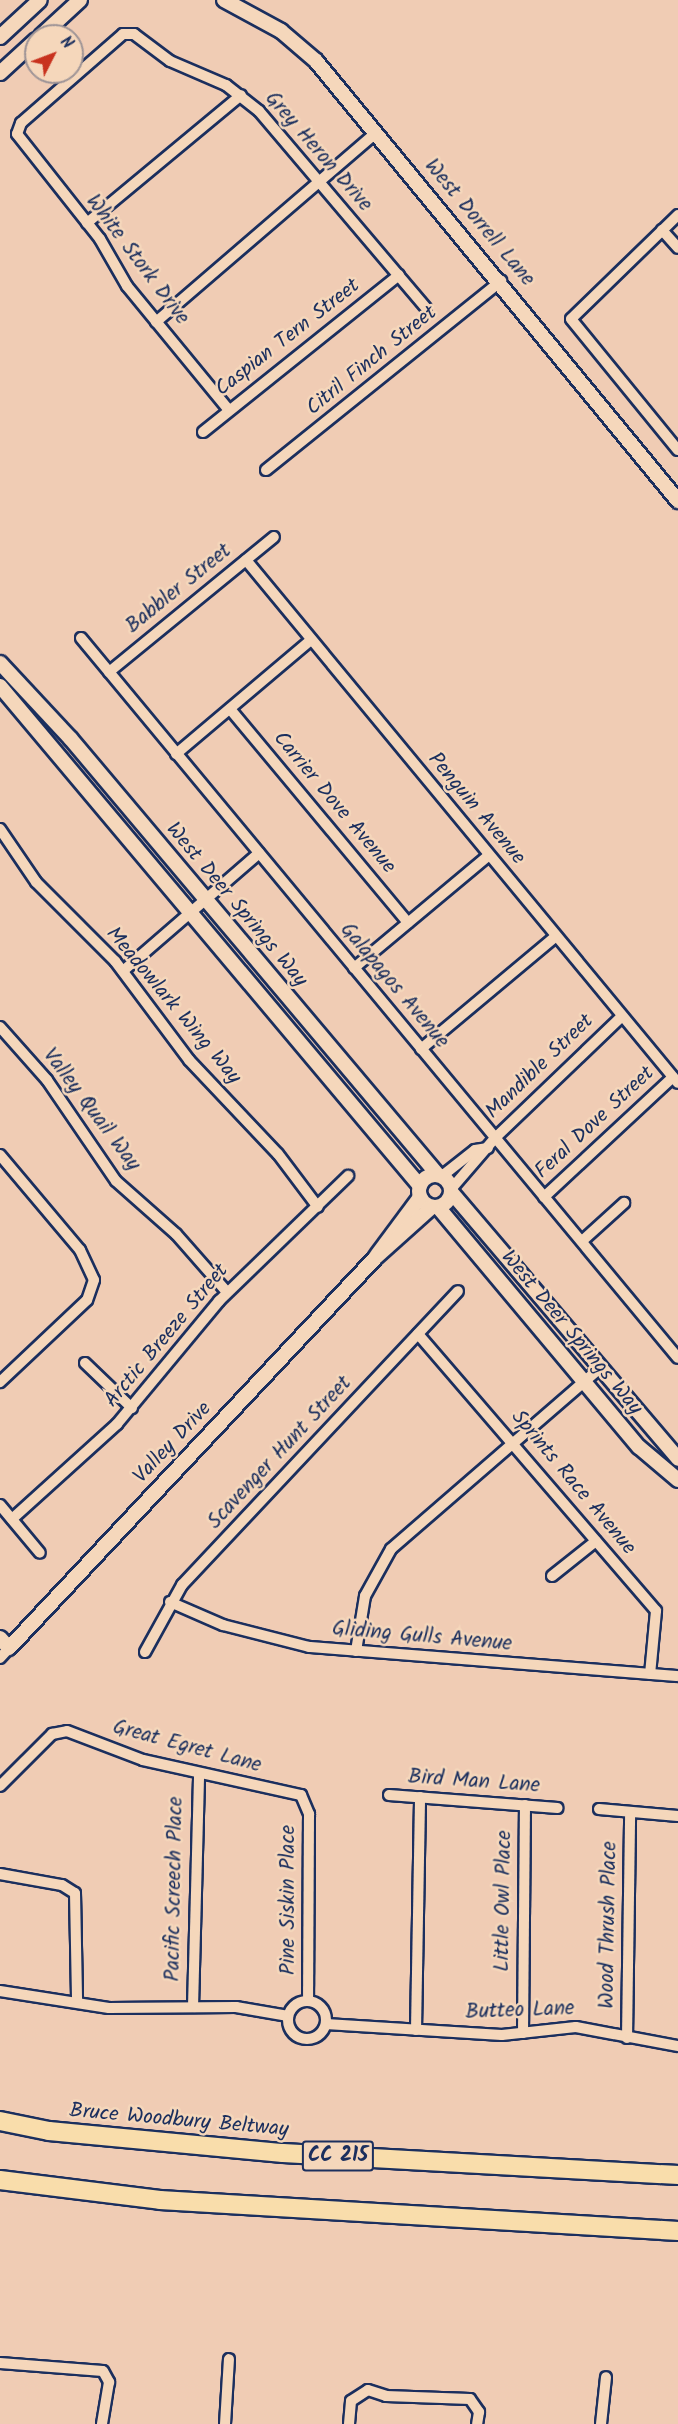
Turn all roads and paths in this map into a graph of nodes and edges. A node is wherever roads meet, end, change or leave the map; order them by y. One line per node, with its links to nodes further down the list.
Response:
1 (40, 0): 5 (main road)
2 (80, 0): 4 (main road)
3 (224, 0): 9 (main road, West Dorrell Lane)
4 (54, 24)
5 (0, 37)
6 (24, 51): 7 (main road)
7 (0, 74)
8 (240, 95): 10 (street, Grey Heron Drive); 11 (street, Grey Heron Drive); 13 (street)
9 (376, 133): 11 (street); 17 (main road, West Dorrell Lane)
10 (17, 134): 13 (street, White Stork Drive)
11 (319, 181): 16 (street, Grey Heron Drive); 19 (street)
12 (678, 215): 14 (street)
13 (87, 223): 19 (street, White Stork Drive)
14 (662, 230): 15 (street); 22 (street)
15 (678, 248)
16 (399, 275): 18 (street, Grey Heron Drive); 20 (street, Caspian Tern Street)
17 (501, 281): 23 (street, Citril Finch Street); 24 (main road, West Dorrell Lane)
18 (426, 308)
19 (156, 322): 20 (street, White Stork Drive)
20 (228, 409): 21 (street, Caspian Tern Street)
21 (203, 432)
22 (678, 450)
23 (267, 470)
24 (678, 501)
25 (274, 537): 26 (street, Babbler Street)
26 (246, 560): 28 (street, Penguin Avenue); 30 (street, Babbler Street)
27 (81, 638): 30 (street, Galapagos Avenue)
28 (311, 640): 32 (street); 36 (street, Penguin Avenue)
29 (0, 663): 37 (main road, West Deer Springs Way)
30 (109, 672): 33 (street, Galapagos Avenue)
31 (0, 686): 37 (main road, West Deer Springs Way)
32 (230, 709): 33 (street); 38 (street, Carrier Dove Avenue)
33 (176, 754): 35 (street, Galapagos Avenue)
34 (0, 829): 41 (street, Meadowlark Wing Way)
35 (259, 853): 37 (street); 40 (street, Galapagos Avenue)
36 (489, 855): 38 (street); 39 (street, Penguin Avenue)
37 (198, 905): 41 (street); 49 (main road, West Deer Springs Way); 51 (main road, West Deer Springs Way)
38 (408, 923): 40 (street)
39 (556, 936): 42 (street, Penguin Avenue); 44 (street)
40 (354, 968): 44 (street, Galapagos Avenue)
41 (123, 971): 55 (street, Meadowlark Wing Way)
42 (622, 1016): 45 (street, Penguin Avenue); 46 (street, Mandible Street)
43 (0, 1028): 60 (street, Valley Quail Way)
44 (421, 1049): 46 (street, Galapagos Avenue)
45 (675, 1080): 53 (street, Feral Dove Street)
46 (495, 1138): 47 (street, Mandible Street); 53 (street, Galapagos Avenue)
47 (488, 1148): 49 (street, Mandible Street); 52 (street, Mandible Street)
48 (0, 1155): 66 (street)
49 (440, 1175): 51 (main road); 52 (main road, West Deer Springs Way)
50 (348, 1176): 55 (street, Arctic Breeze Street)
51 (420, 1191): 56 (main road, West Deer Springs Way); 58 (main road, Valley Drive)
52 (452, 1191): 56 (main road, Valley Drive); 64 (main road, West Deer Springs Way)
53 (544, 1197): 57 (street, Galapagos Avenue)
54 (624, 1203): 57 (street)
55 (318, 1207): 60 (street, Arctic Breeze Street)
56 (435, 1207): 58 (main road, Valley Drive); 65 (main road, West Deer Springs Way)
57 (582, 1241): 62 (street, Galapagos Avenue)
58 (376, 1257): 77 (main road, Valley Drive)
59 (458, 1291): 61 (street, Scavenger Hunt Street)
60 (227, 1292): 67 (street, Arctic Breeze Street)
61 (418, 1334): 68 (street, Sprints Race Avenue); 76 (street, Scavenger Hunt Street)
62 (678, 1358)
63 (86, 1363): 67 (street)
64 (598, 1370): 65 (street); 69 (main road, West Deer Springs Way)
65 (584, 1381): 68 (street); 70 (main road, West Deer Springs Way)
66 (0, 1382)
67 (132, 1408): 72 (street, Arctic Breeze Street)
68 (513, 1443): 73 (street, Sprints Race Avenue); 78 (street)
69 (678, 1459)
70 (678, 1480)
71 (0, 1505): 72 (street)
72 (12, 1519): 74 (street)
73 (596, 1541): 75 (street); 80 (street, Sprints Race Avenue)
74 (40, 1552)
75 (552, 1576)
76 (170, 1602): 78 (street, Gliding Gulls Avenue); 79 (street, Scavenger Hunt Street)
77 (3, 1648)
78 (356, 1651): 80 (street, Gliding Gulls Avenue)
79 (144, 1652)
80 (650, 1674): 81 (street, Gliding Gulls Avenue)
81 (678, 1676)
82 (199, 1773): 83 (street, Great Egret Lane); 86 (street, Great Egret Lane); 96 (street, Pacific Screech Place)
83 (0, 1786)
84 (389, 1795): 85 (street, Bird Man Lane)
85 (420, 1797): 87 (street, Bird Man Lane); 99 (street)
86 (305, 1799): 94 (street, Pine Siskin Place)
87 (525, 1805): 88 (street, Bird Man Lane); 100 (street, Little Owl Place)
88 (557, 1808)
89 (600, 1809): 90 (street)
90 (630, 1812): 91 (street); 101 (street, Wood Thrush Place)
91 (678, 1816)
92 (0, 1874): 95 (street)
93 (0, 1991): 95 (street)
94 (308, 2001): 97 (street); 98 (street)
95 (77, 2002): 96 (street)
96 (193, 2007): 97 (street)
97 (288, 2016): 98 (street)
98 (326, 2024): 99 (street, Butteo Lane)
99 (416, 2030): 100 (street, Butteo Lane)
100 (523, 2033): 101 (street, Butteo Lane)
101 (627, 2038): 102 (street, Butteo Lane)
102 (678, 2046)
103 (0, 2121): 104 (highway, Bruce Woodbury Beltway / CC 215)
104 (678, 2175)
105 (0, 2180): 106 (highway)
106 (678, 2231)
107 (229, 2359): 111 (street)
108 (0, 2363): 110 (street)
109 (606, 2378): 114 (street)
110 (102, 2424)
111 (225, 2424)
112 (349, 2424): 113 (street)
113 (477, 2424)
114 (601, 2424)

